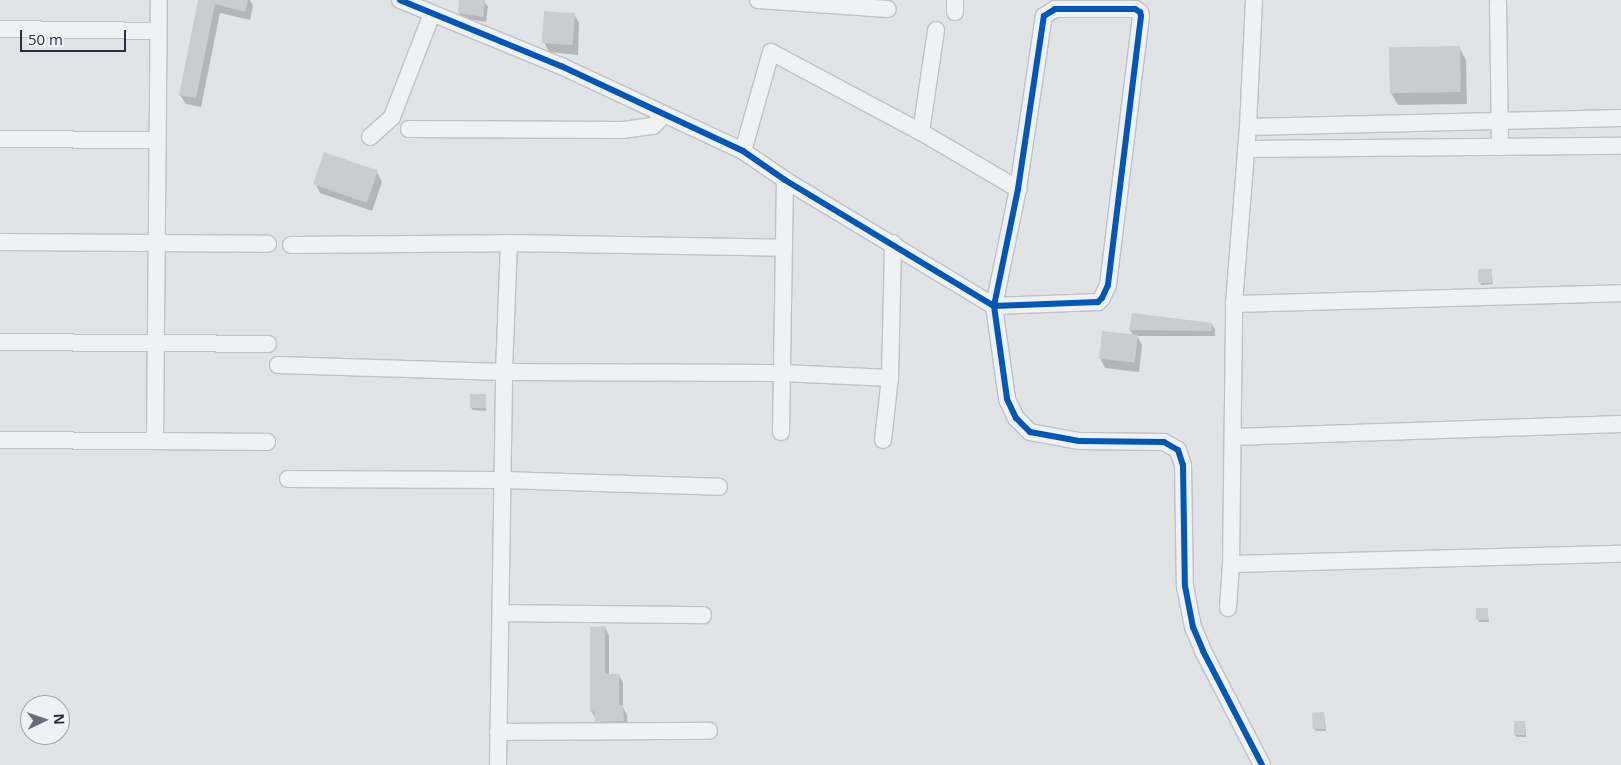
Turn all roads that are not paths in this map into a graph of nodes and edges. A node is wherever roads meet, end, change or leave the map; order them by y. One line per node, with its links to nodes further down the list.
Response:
1 (159, 0): 10 (street)
2 (400, 0): 7 (street)
3 (758, 0): 6 (street)
4 (1254, 0): 14 (street)
5 (1498, 3): 13 (street)
6 (888, 9)
7 (432, 14): 11 (street); 17 (street)
8 (0, 29): 10 (street)
9 (936, 30): 16 (street)
10 (158, 31): 19 (street)
11 (664, 115): 15 (street); 23 (street)
12 (1621, 118): 13 (street)
13 (1500, 121): 14 (street); 21 (street)
14 (1248, 127): 22 (street)
15 (409, 129)
16 (921, 132): 23 (street); 25 (street)
17 (370, 137)
18 (0, 139): 19 (street)
19 (156, 140): 27 (street)
20 (1621, 146): 21 (street)
21 (1500, 147): 22 (street)
22 (1246, 149): 34 (street)
23 (743, 151): 24 (street)
24 (785, 180): 29 (street); 32 (street)
25 (1018, 189): 35 (street); 35 (street)
26 (0, 242): 27 (street)
27 (156, 243): 30 (street); 37 (street)
28 (509, 243): 31 (street); 32 (street); 40 (street)
29 (893, 243): 35 (street); 42 (street)
30 (268, 244)
31 (291, 245)
32 (784, 248): 41 (street)
33 (1621, 293): 34 (street)
34 (1234, 304): 45 (street)
35 (994, 306): 61 (street)
36 (0, 342): 37 (street)
37 (155, 344): 38 (street); 48 (street)
38 (268, 344)
39 (278, 364): 40 (street)
40 (504, 372): 41 (street); 51 (street)
41 (782, 372): 42 (street); 44 (street)
42 (890, 378): 47 (street)
43 (1621, 424): 45 (street)
44 (781, 432)
45 (1233, 437): 54 (street)
46 (0, 440): 48 (street)
47 (883, 440)
48 (155, 441): 49 (street)
49 (267, 442)
50 (288, 479): 51 (street)
51 (502, 480): 52 (street); 56 (street)
52 (719, 487)
53 (1621, 554): 54 (street)
54 (1231, 564): 55 (street)
55 (1228, 608)
56 (502, 612): 57 (street); 58 (street)
57 (703, 615)
58 (498, 732): 59 (street); 60 (street)
59 (710, 732)
60 (498, 765)
61 (1262, 765)

